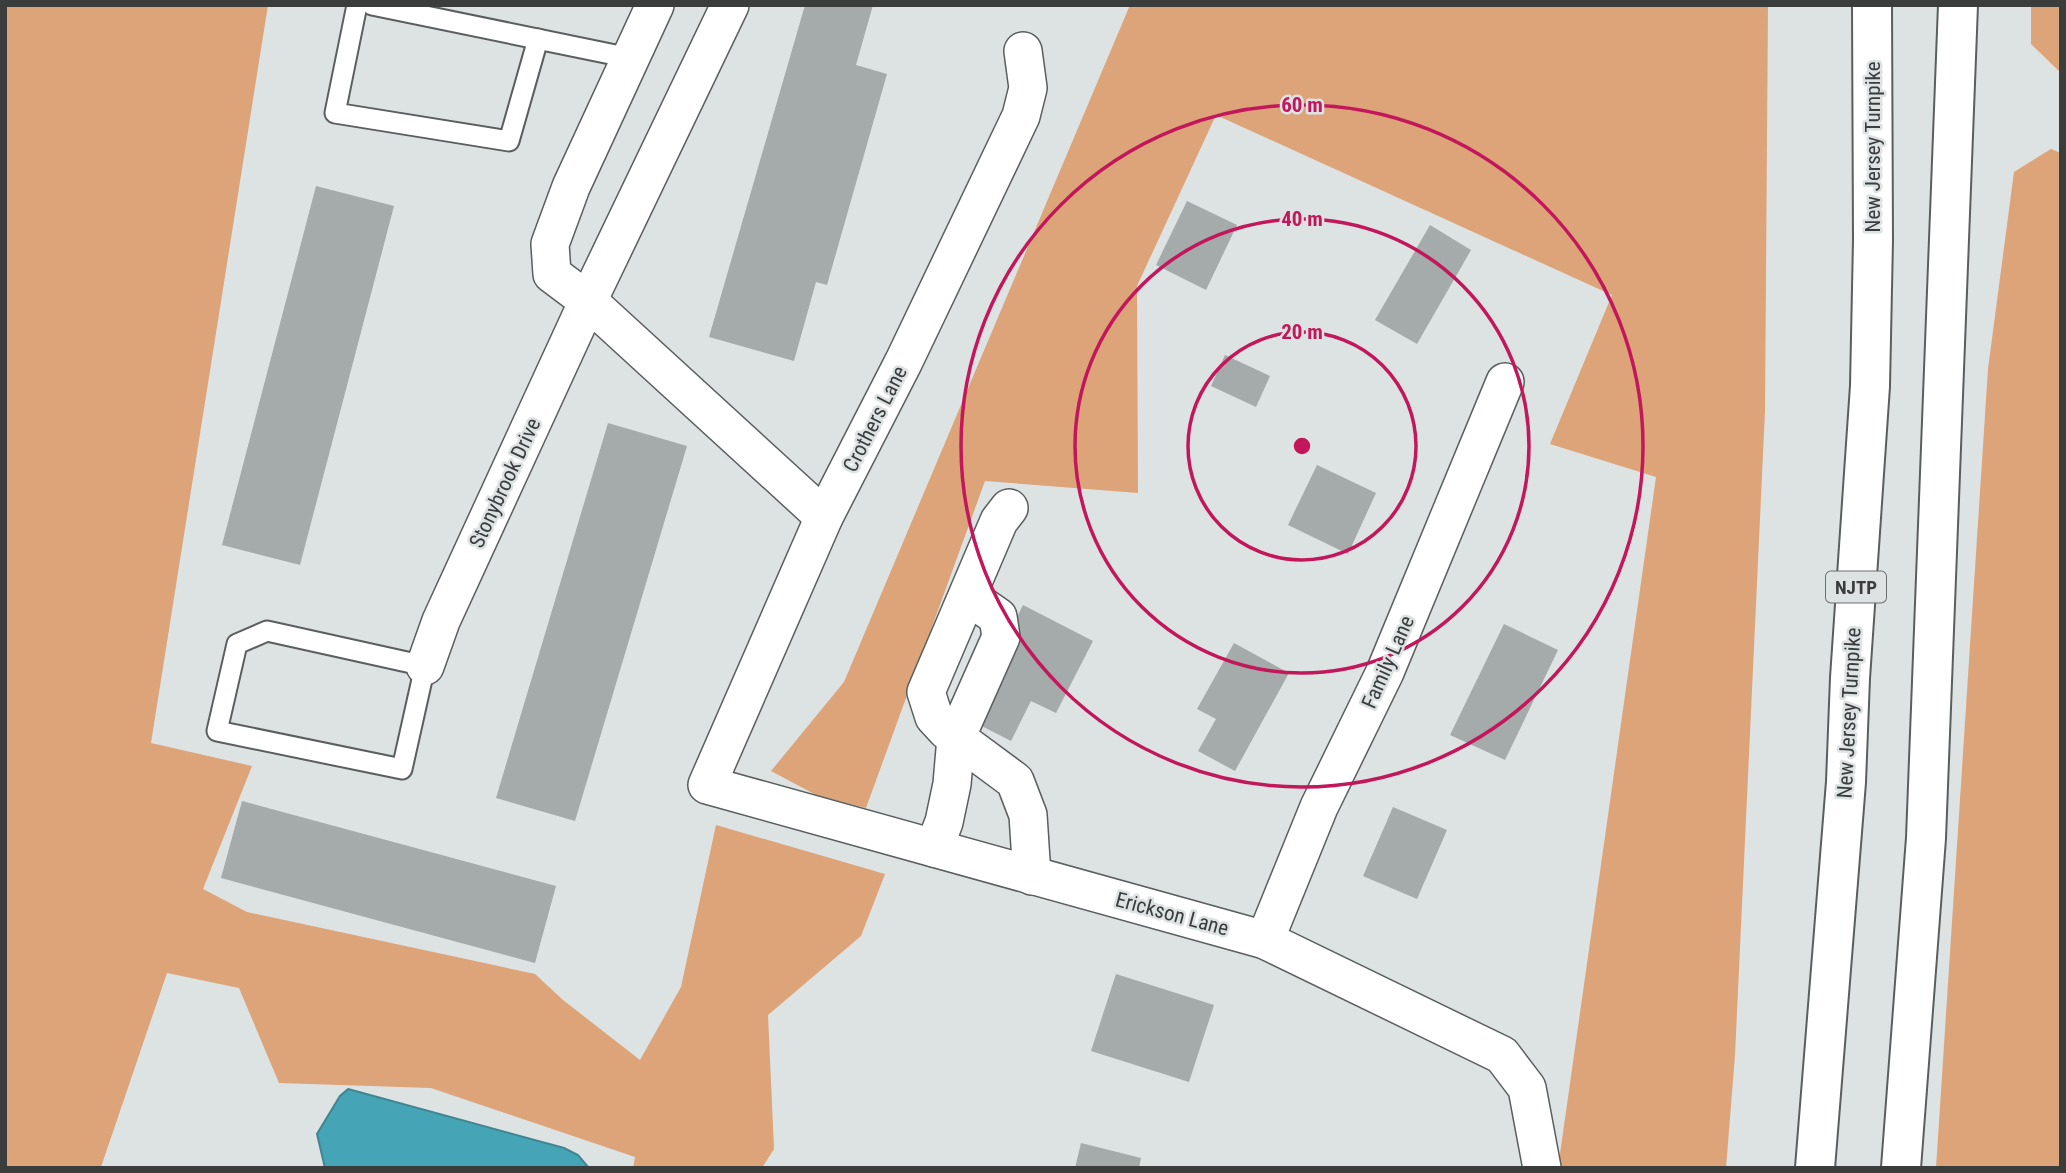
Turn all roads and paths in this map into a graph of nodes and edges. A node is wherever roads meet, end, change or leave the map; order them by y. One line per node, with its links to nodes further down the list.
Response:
1 (357, 5): 7 (lane)
2 (372, 5): 7 (lane)
3 (655, 5): 9 (street)
4 (730, 5): 10 (street, Stonybrook Drive)
5 (1872, 5): 21 (highway, New Jersey Turnpike / NJTP)
6 (1958, 5): 22 (highway)
7 (538, 39): 9 (lane)
8 (1023, 51): 13 (street, Crothers Lane)
9 (631, 58): 10 (street)
10 (588, 301): 13 (street); 14 (street, Stonybrook Drive)
11 (1505, 382): 19 (street, Family Lane)
12 (1009, 508): 15 (street)
13 (824, 517): 16 (street, Crothers Lane)
14 (425, 666): 14 (lane)
15 (956, 738): 17 (street); 18 (street)
16 (707, 785): 17 (street, Erickson Lane)
17 (934, 849): 18 (street, Erickson Lane)
18 (1032, 876): 19 (street, Erickson Lane)
19 (1265, 940): 20 (street, Erickson Lane)
20 (1542, 1168)
21 (1815, 1168)
22 (1901, 1168)

